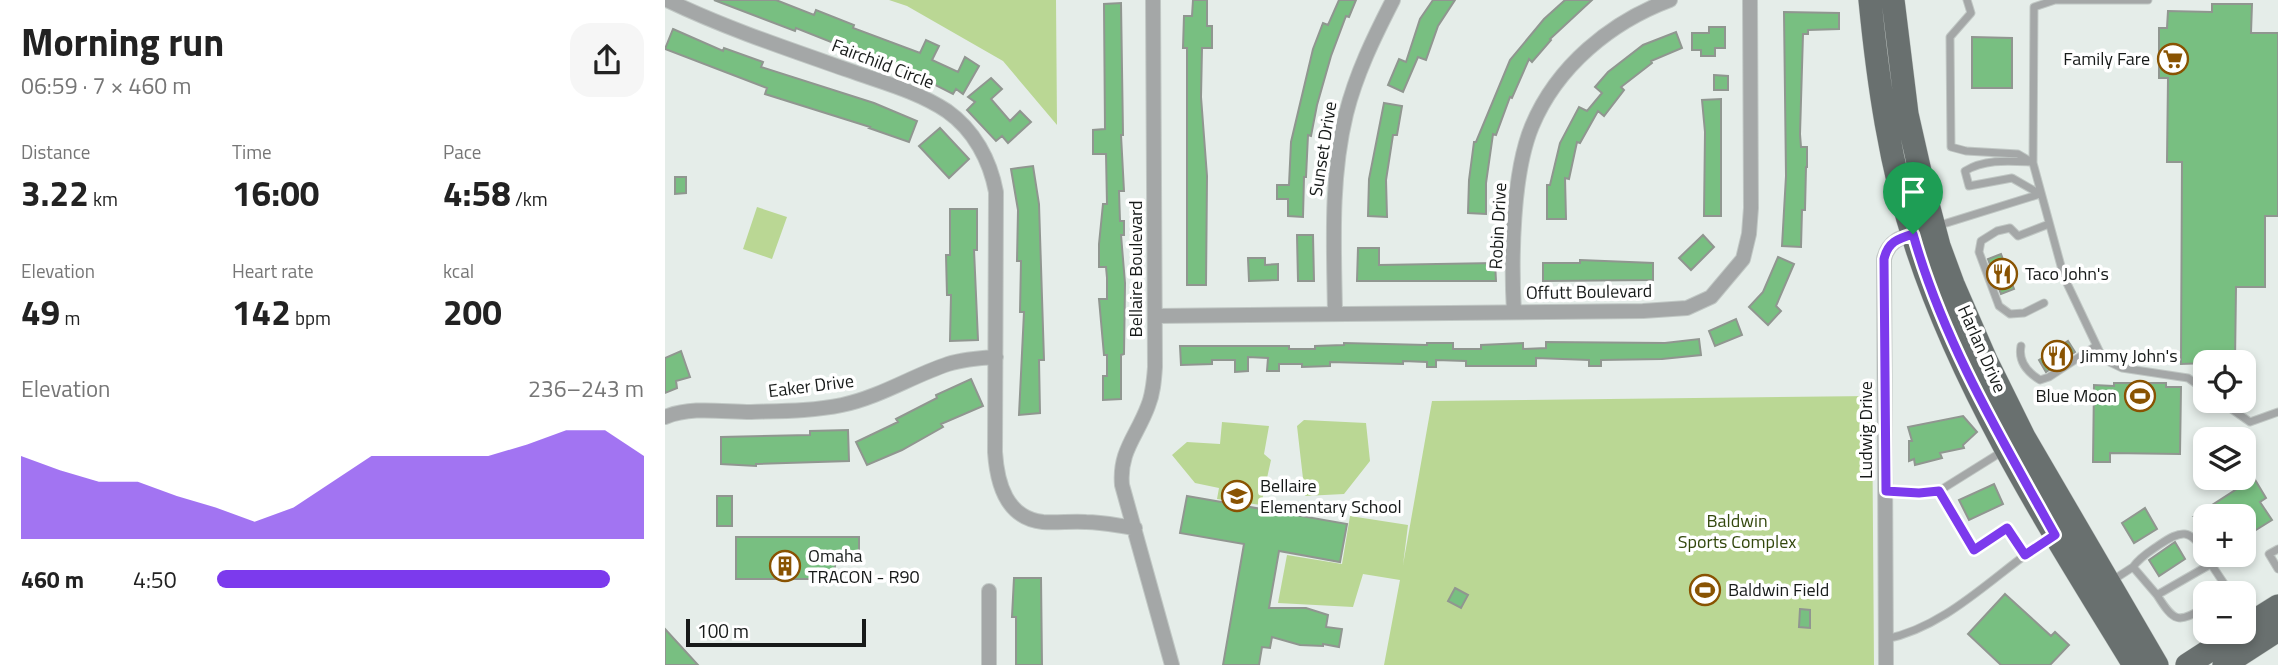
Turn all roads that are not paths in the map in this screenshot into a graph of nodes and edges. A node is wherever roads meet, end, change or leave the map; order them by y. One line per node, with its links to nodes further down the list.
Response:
1 (667, 0): 20 (street, Fairchild Circle)
2 (1153, 0): 17 (street, Bellaire Boulevard)
3 (1393, 0): 16 (street, Sunset Drive)
4 (1670, 0): 15 (street, Robin Drive)
5 (1750, 0): 15 (street, Offutt Boulevard)
6 (1870, 0): 13 (main road, Harlan Drive)
7 (1893, 0): 13 (main road, Harlan Drive)
8 (1967, 0): 10 (lane)
9 (2148, 0): 10 (lane)
10 (2033, 163): 11 (lane); 11 (lane)
11 (2040, 194): 12 (lane); 13 (lane)
12 (2049, 224): 14 (lane); 19 (lane)
13 (1923, 230): 25 (main road, Harlan Drive); 26 (street, Ludwig Drive); 36 (main road, Harlan Drive)
14 (2043, 303)
15 (1514, 312): 16 (street, Offutt Boulevard)
16 (1335, 313): 17 (street, Offutt Boulevard)
17 (1156, 316): 28 (street, Bellaire Boulevard)
18 (2021, 346): 19 (lane)
19 (2096, 346): 21 (lane)
20 (996, 357): 24 (street, Eaker Drive); 28 (street, Fairchild Circle)
21 (2193, 382)
22 (2278, 412): 23 (lane)
23 (2237, 413)
24 (665, 417)
25 (2007, 449): 27 (lane); 29 (main road, Harlan Drive)
26 (1886, 491): 27 (lane); 45 (street, Ludwig Drive)
27 (1939, 491): 32 (lane)
28 (1135, 528): 49 (street, Bellaire Boulevard)
29 (2055, 535): 32 (lane); 41 (main road, Harlan Drive)
30 (2193, 538): 33 (lane)
31 (2278, 549): 35 (lane)
32 (2025, 555): 45 (lane)
33 (2133, 567): 36 (lane); 38 (lane)
34 (2206, 567): 38 (lane)
35 (2278, 569)
36 (2110, 582): 53 (main road, Harlan Drive)
37 (989, 591): 48 (street)
38 (2157, 595): 40 (lane)
39 (2278, 606): 42 (main road)
40 (2193, 614)
41 (2106, 619): 51 (main road); 52 (main road, Harlan Drive)
42 (2256, 622)
43 (2256, 630): 44 (main road)
44 (2278, 630)
45 (1886, 639): 50 (street, Ludwig Drive)
46 (2222, 644): 54 (main road)
47 (2237, 644): 55 (main road)
48 (989, 665)
49 (1172, 665)
50 (1886, 665)
51 (2121, 665)
52 (2134, 665)
53 (2157, 665)
54 (2187, 665)
55 (2224, 665)

